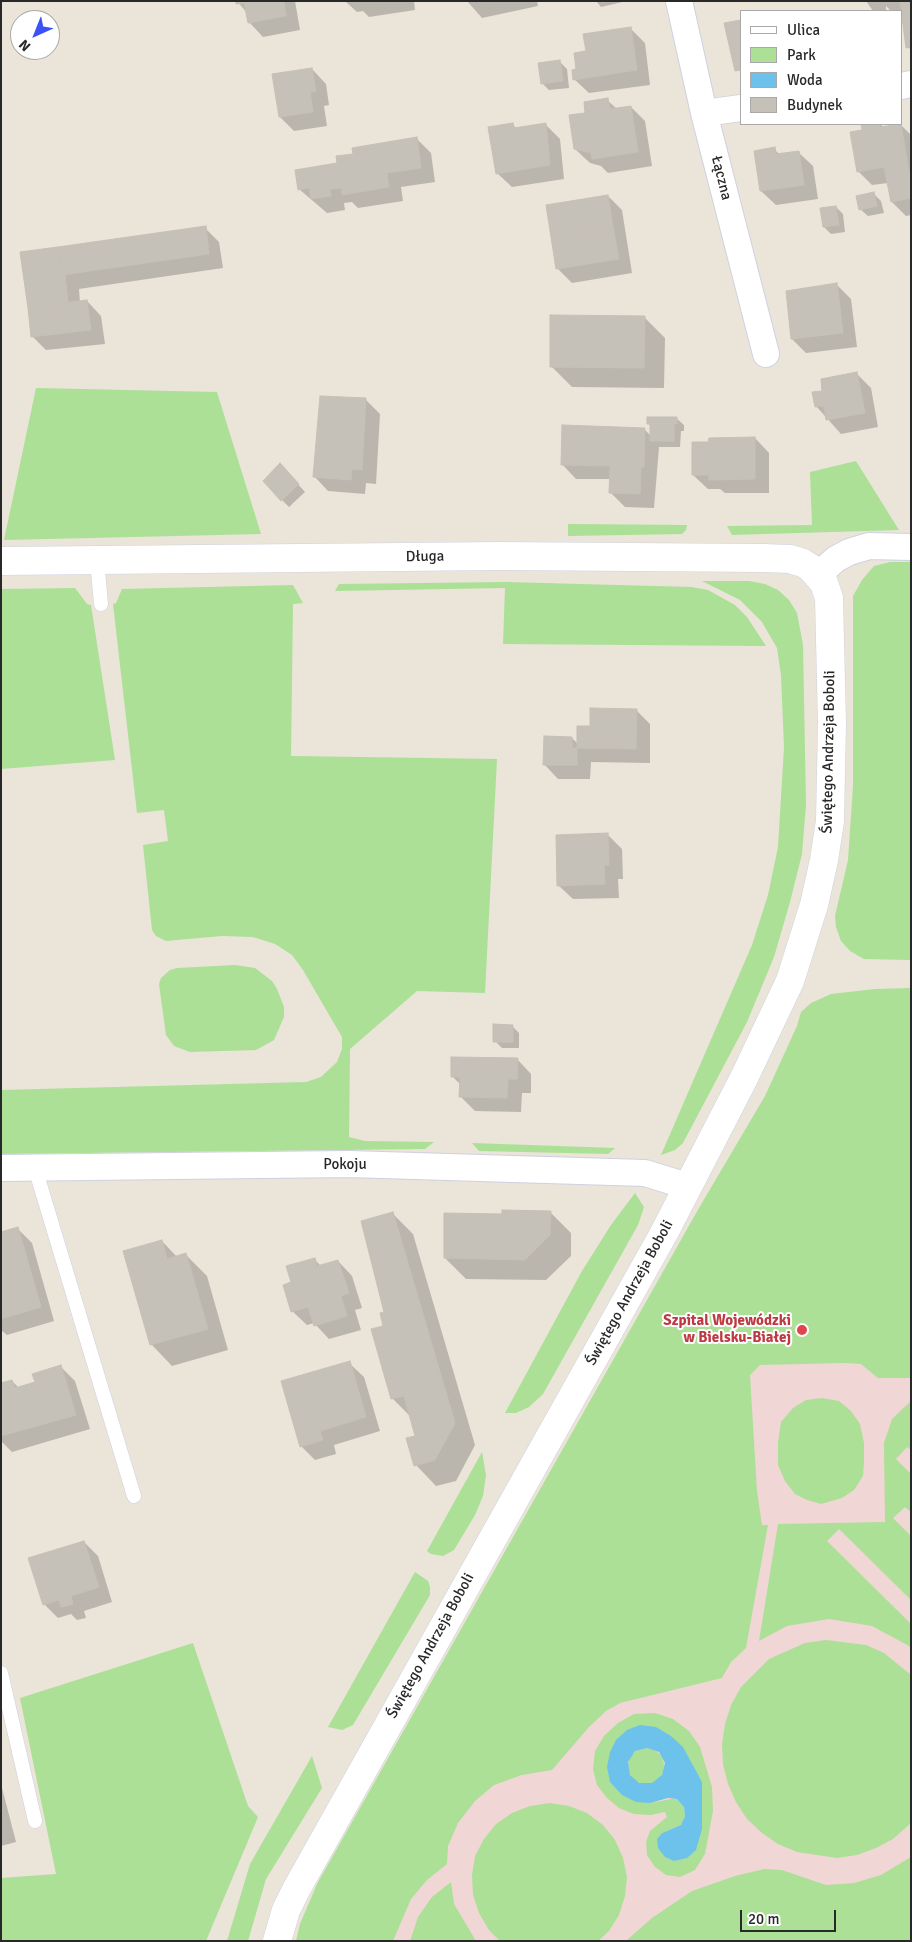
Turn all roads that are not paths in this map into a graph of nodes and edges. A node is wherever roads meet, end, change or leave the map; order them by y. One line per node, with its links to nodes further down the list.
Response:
1 (679, 1): 3 (street, Łączna)
2 (740, 108): 3 (street)
3 (704, 114): 4 (street, Łączna)
4 (766, 354)
5 (911, 547): 8 (street)
6 (97, 560): 7 (street, Długa); 8 (street, Długa); 9 (lane)
7 (1, 561)
8 (824, 586): 12 (street, Świętego Andrzeja Boboli)
9 (101, 604)
10 (1, 1168): 11 (street, Pokoju)
11 (35, 1168): 12 (street, Pokoju); 13 (lane)
12 (687, 1186): 16 (street, Świętego Andrzeja Boboli)
13 (134, 1496)
14 (1, 1673): 15 (lane)
15 (35, 1821)
16 (277, 1941)

